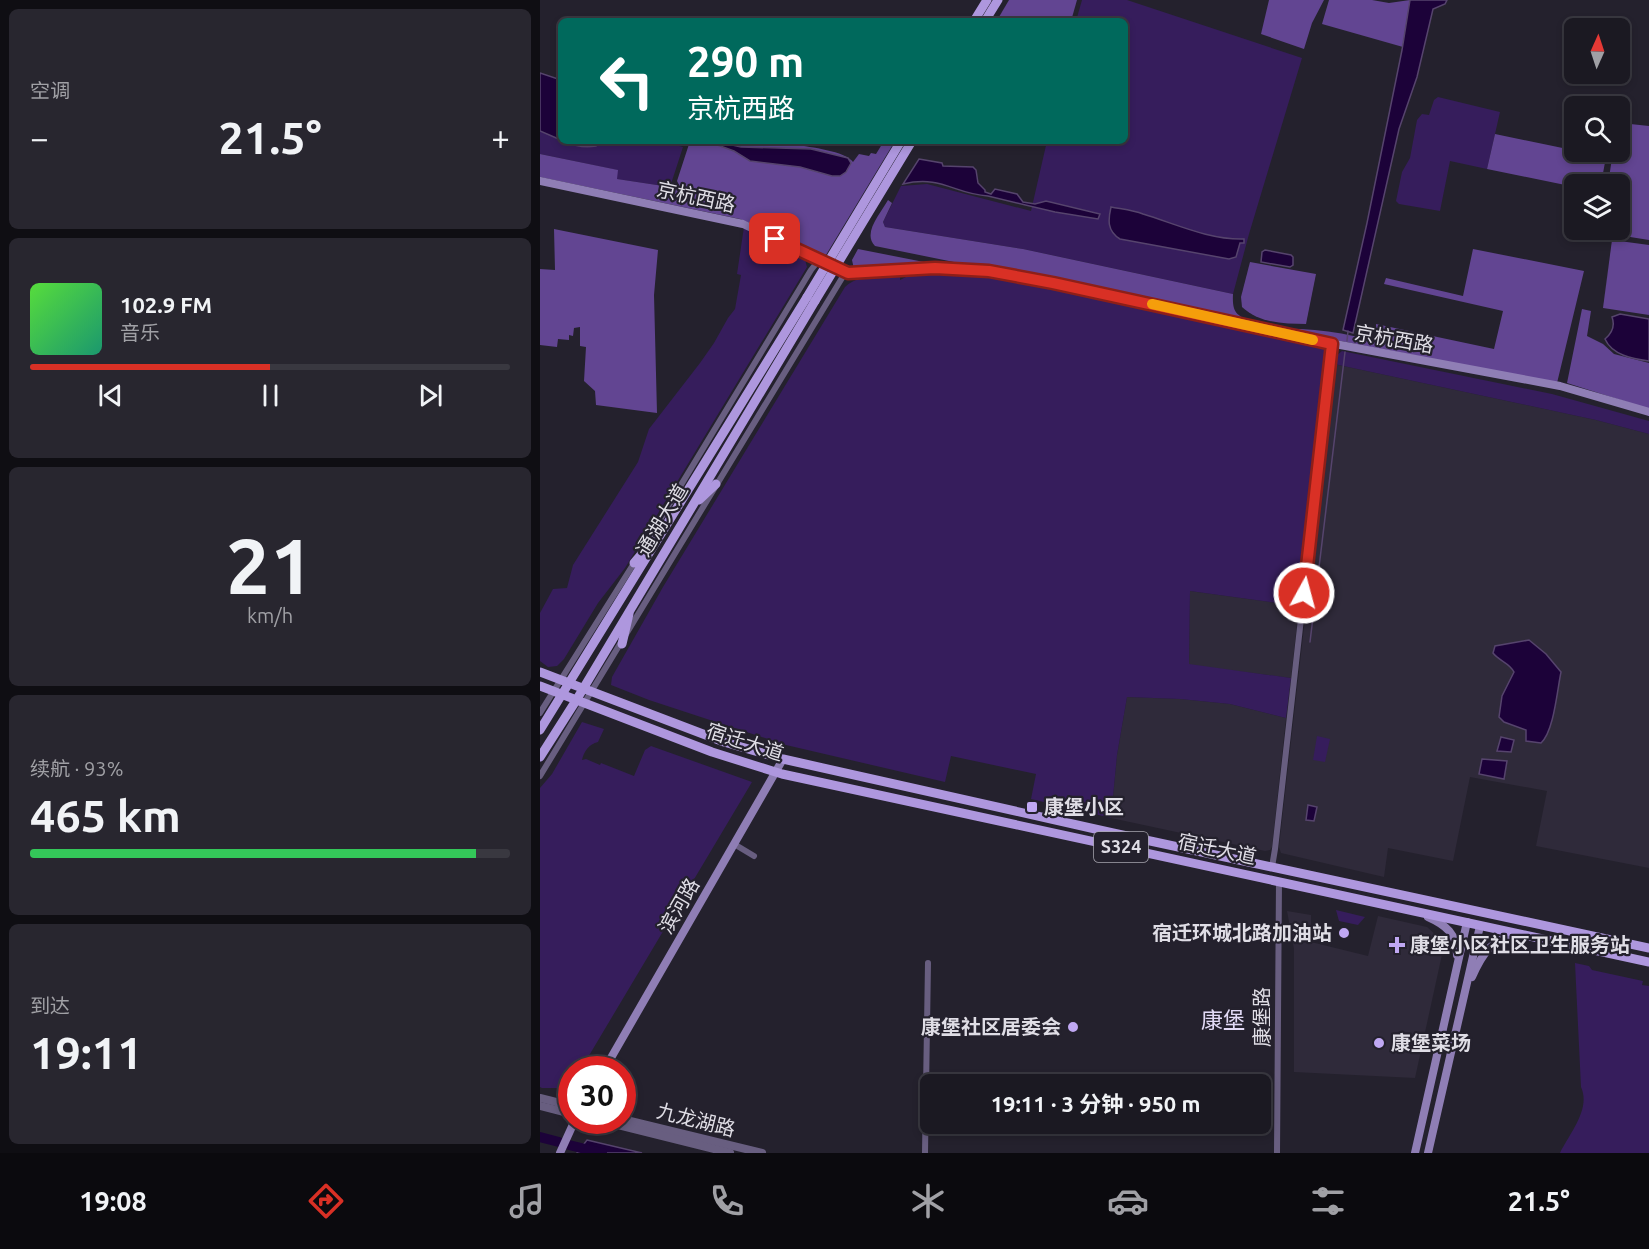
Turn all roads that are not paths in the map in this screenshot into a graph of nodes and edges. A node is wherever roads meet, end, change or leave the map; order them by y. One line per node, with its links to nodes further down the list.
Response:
1 (987, 0): 3 (main road)
2 (998, 0): 4 (main road)
3 (976, 18)
4 (987, 18)
5 (899, 144): 10 (main road, bridge)
6 (910, 144): 10 (main road, bridge)
7 (540, 181): 8 (main road, 京杭西路)
8 (819, 260): 9 (main road, 京杭西路); 16 (street)
9 (842, 272): 11 (main road, 京杭西路); 13 (street)
10 (811, 299): 14 (main road, 通湖大道); 15 (main road, 通湖大道)
11 (1332, 344): 12 (main road, 京杭西路); 36 (street)
12 (1649, 412)
13 (716, 484): 14 (main road); 19 (street)
14 (689, 510): 17 (main road, 通湖大道)
15 (659, 537): 16 (main road); 18 (main road, 通湖大道)
16 (634, 563): 22 (street)
17 (631, 607): 19 (main road); 20 (main road, 通湖大道)
18 (595, 641): 20 (main road); 22 (main road, 通湖大道)
19 (622, 644): 24 (street)
20 (606, 648): 24 (main road, 通湖大道)
21 (540, 672): 22 (main road, 宿迁大道 / S324)
22 (565, 680): 24 (main road, 宿迁大道 / S324); 25 (main road, 通湖大道)
23 (540, 686): 25 (main road, 宿迁大道 / S324)
24 (589, 689): 26 (main road, 通湖大道); 31 (main road, 宿迁大道 / S324)
25 (558, 692): 26 (main road, 宿迁大道 / S324); 27 (street); 28 (main road, 通湖大道)
26 (581, 701): 29 (main road, 通湖大道); 32 (main road, 宿迁大道 / S324); 33 (street)
27 (540, 713)
28 (540, 731): 29 (main road)
29 (549, 743): 30 (main road, 通湖大道)
30 (540, 757)
31 (783, 759): 32 (main road, 滨河路); 36 (main road, 宿迁大道 / S324)
32 (776, 772): 34 (main road, 滨河路); 37 (main road, 宿迁大道 / S324)
33 (540, 776)
34 (734, 844): 35 (street); 47 (main road, 滨河路)
35 (754, 855)
36 (1272, 867): 42 (main road, 宿迁大道 / S324)
37 (1279, 881): 38 (main road, 宿迁大道 / S324); 59 (street, 康堡路)
38 (1401, 908): 39 (main road, 宿迁大道 / S324); 45 (main road)
39 (1467, 922): 40 (main road, 宿迁大道 / S324); 45 (main road)
40 (1480, 926): 41 (main road, 宿迁大道 / S324); 46 (main road)
41 (1544, 939): 43 (main road, 宿迁大道 / S324); 46 (main road)
42 (1649, 948)
43 (1649, 962)
44 (928, 963): 58 (street)
45 (1451, 994): 60 (main road)
46 (1462, 1000): 61 (main road)
47 (612, 1056)
48 (540, 1098): 49 (street)
49 (558, 1102)
50 (540, 1106): 51 (street)
51 (558, 1110)
52 (636, 1122): 57 (street, 九龙湖路)
53 (636, 1130): 56 (street, 九龙湖路)
54 (569, 1134): 55 (main road)
55 (560, 1153)
56 (730, 1153)
57 (762, 1153)
58 (926, 1153)
59 (1277, 1153)
60 (1415, 1153)
61 (1428, 1153)

